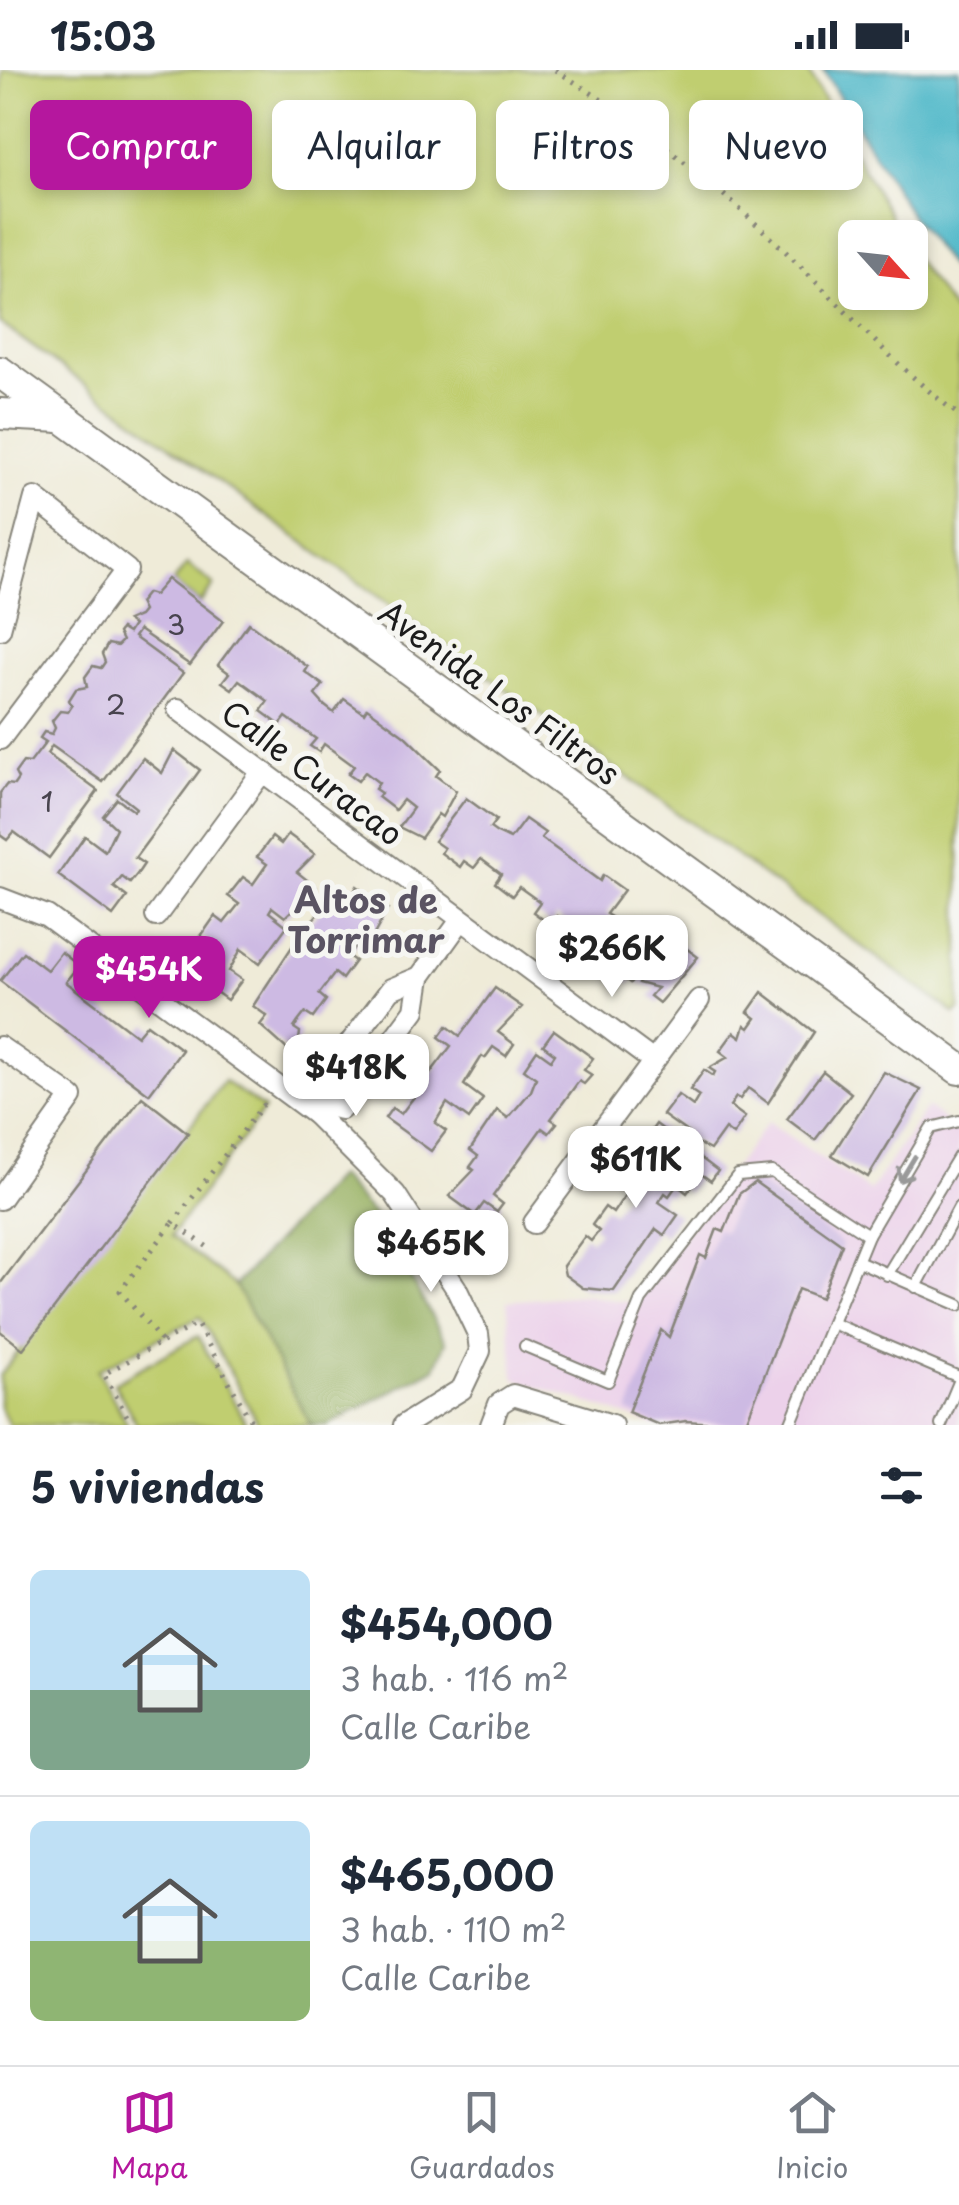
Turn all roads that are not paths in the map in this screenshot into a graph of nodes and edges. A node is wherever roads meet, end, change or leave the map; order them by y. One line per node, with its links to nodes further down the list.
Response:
1 (0, 372): 3 (main road, Avenida Los Filtros)
2 (0, 414): 3 (main road)
3 (62, 417): 18 (main road, Avenida Los Filtros)
4 (0, 629): 6 (street)
5 (178, 710): 7 (street, Calle Curacao)
6 (0, 739)
7 (262, 772): 9 (street); 10 (street, Calle Curacao)
8 (0, 898): 20 (street)
9 (156, 916)
10 (461, 920): 11 (street); 17 (street, Calle Curacao)
11 (420, 976): 13 (street); 14 (street)
12 (699, 1000): 17 (street)
13 (370, 1018): 14 (street); 16 (street)
14 (395, 1036): 19 (street)
15 (0, 1047): 23 (street)
16 (338, 1060): 19 (street); 20 (street)
17 (653, 1060): 25 (street)
18 (959, 1069)
19 (363, 1080): 20 (street)
20 (318, 1109): 34 (street)
21 (959, 1121): 26 (lane, one-way to 26)
22 (959, 1156): 28 (lane)
23 (0, 1200)
24 (959, 1208): 29 (lane)
25 (534, 1223)
26 (868, 1235): 27 (lane); 32 (lane)
27 (858, 1261): 28 (lane); 31 (lane)
28 (887, 1275): 29 (lane)
29 (916, 1286): 30 (lane)
30 (959, 1304)
31 (832, 1324): 33 (lane); 37 (lane)
32 (525, 1346)
33 (959, 1379): 38 (lane)
34 (404, 1425)
35 (491, 1425): 36 (street)
36 (612, 1425)
37 (790, 1425)
38 (940, 1425)

